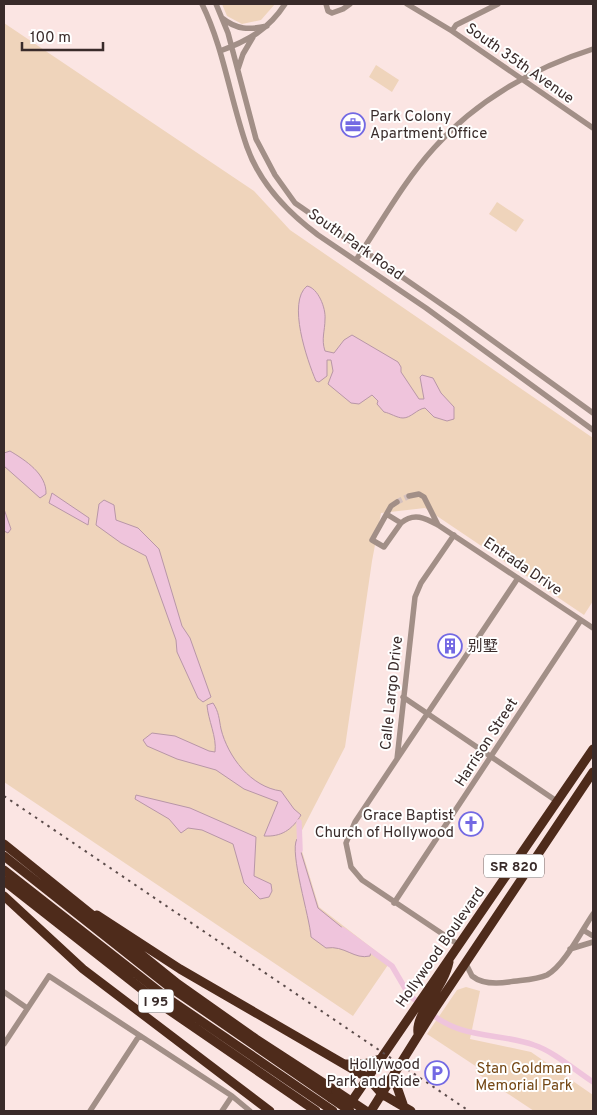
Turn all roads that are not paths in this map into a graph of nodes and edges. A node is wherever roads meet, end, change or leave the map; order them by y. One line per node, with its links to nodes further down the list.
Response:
1 (202, 4): 14 (street, South Park Road)
2 (216, 4): 8 (street, South Park Road)
3 (286, 4): 9 (street)
4 (326, 4): 5 (street)
5 (350, 4)
6 (407, 4): 10 (street, South 35th Avenue)
7 (498, 4): 10 (street)
8 (221, 18): 9 (street); 12 (street, South Park Road)
9 (269, 26): 11 (street)
10 (452, 31): 16 (street, South 35th Avenue)
11 (254, 37): 12 (street); 15 (street)
12 (231, 47): 14 (street); 15 (street, South Park Road)
13 (593, 49): 16 (street)
14 (220, 51): 19 (street, South Park Road)
15 (238, 71): 18 (street, South Park Road)
16 (520, 80): 17 (street, South 35th Avenue); 18 (street)
17 (593, 128)
18 (363, 250): 19 (street); 20 (street, South Park Road)
19 (356, 260): 21 (street, South Park Road)
20 (593, 413)
21 (593, 430)
22 (409, 496): 24 (street)
23 (397, 502): 25 (street)
24 (429, 506): 26 (street); 28 (street)
25 (388, 515): 27 (street); 27 (street)
26 (422, 517): 27 (street); 28 (street, Entrada Drive)
27 (401, 523)
28 (438, 525): 29 (street, Entrada Drive)
29 (454, 535): 30 (street, Entrada Drive); 33 (street, Calle Largo Drive)
30 (518, 578): 31 (street, Entrada Drive); 34 (street)
31 (581, 620): 32 (street, Entrada Drive); 36 (street, Harrison Street)
32 (593, 628)
33 (403, 697): 34 (street); 37 (street, Calle Largo Drive)
34 (428, 714): 36 (street); 37 (street)
35 (593, 749): 38 (highway, Hollywood Boulevard / SR 820)
36 (492, 756): 41 (street); 49 (street, Harrison Street)
37 (397, 759): 49 (street, Calle Largo Drive)
38 (584, 762): 40 (highway); 41 (highway, Hollywood Boulevard / SR 820)
39 (593, 772): 40 (highway, Hollywood Boulevard / SR 820)
40 (576, 797): 42 (highway, Hollywood Boulevard / SR 820)
41 (558, 802): 42 (highway); 54 (highway, Hollywood Boulevard / SR 820)
42 (556, 827): 57 (highway, Hollywood Boulevard / SR 820)
43 (4, 844): 48 (highway, I 95)
44 (4, 856): 69 (highway)
45 (4, 870): 69 (highway)
46 (4, 881): 75 (highway, I 95)
47 (4, 896): 74 (highway)
48 (71, 899): 64 (highway); 69 (highway, I 95)
49 (394, 903): 54 (street, Calle Largo Drive)
50 (593, 914): 51 (street)
51 (583, 930): 52 (street); 55 (street)
52 (593, 936)
53 (593, 942): 55 (street)
54 (459, 945): 56 (highway, Hollywood Boulevard / SR 820)
55 (570, 949): 57 (street)
56 (449, 960): 60 (highway); 63 (highway, Hollywood Boulevard / SR 820)
57 (465, 962): 60 (highway, Hollywood Boulevard / SR 820)
58 (4, 992): 59 (street)
59 (27, 1008): 61 (street); 62 (street)
60 (428, 1011): 65 (highway, Hollywood Boulevard / SR 820)
61 (139, 1036): 68 (street); 71 (street)
62 (4, 1044)
63 (380, 1059): 64 (highway); 66 (highway, Hollywood Boulevard / SR 820)
64 (343, 1064): 66 (highway)
65 (395, 1073): 67 (highway, Hollywood Boulevard / SR 820); 70 (highway)
66 (368, 1078): 67 (highway); 76 (highway, Hollywood Boulevard / SR 820)
67 (382, 1094): 70 (highway); 79 (highway, Hollywood Boulevard / SR 820)
68 (232, 1096): 72 (street); 73 (street)
69 (332, 1102): 77 (highway, bridge); 78 (highway, I 95, bridge)
70 (408, 1109)
71 (90, 1111)
72 (222, 1111)
73 (250, 1111)
74 (270, 1111)
75 (316, 1111)
76 (345, 1111)
77 (350, 1111)
78 (366, 1111)
79 (371, 1111)

